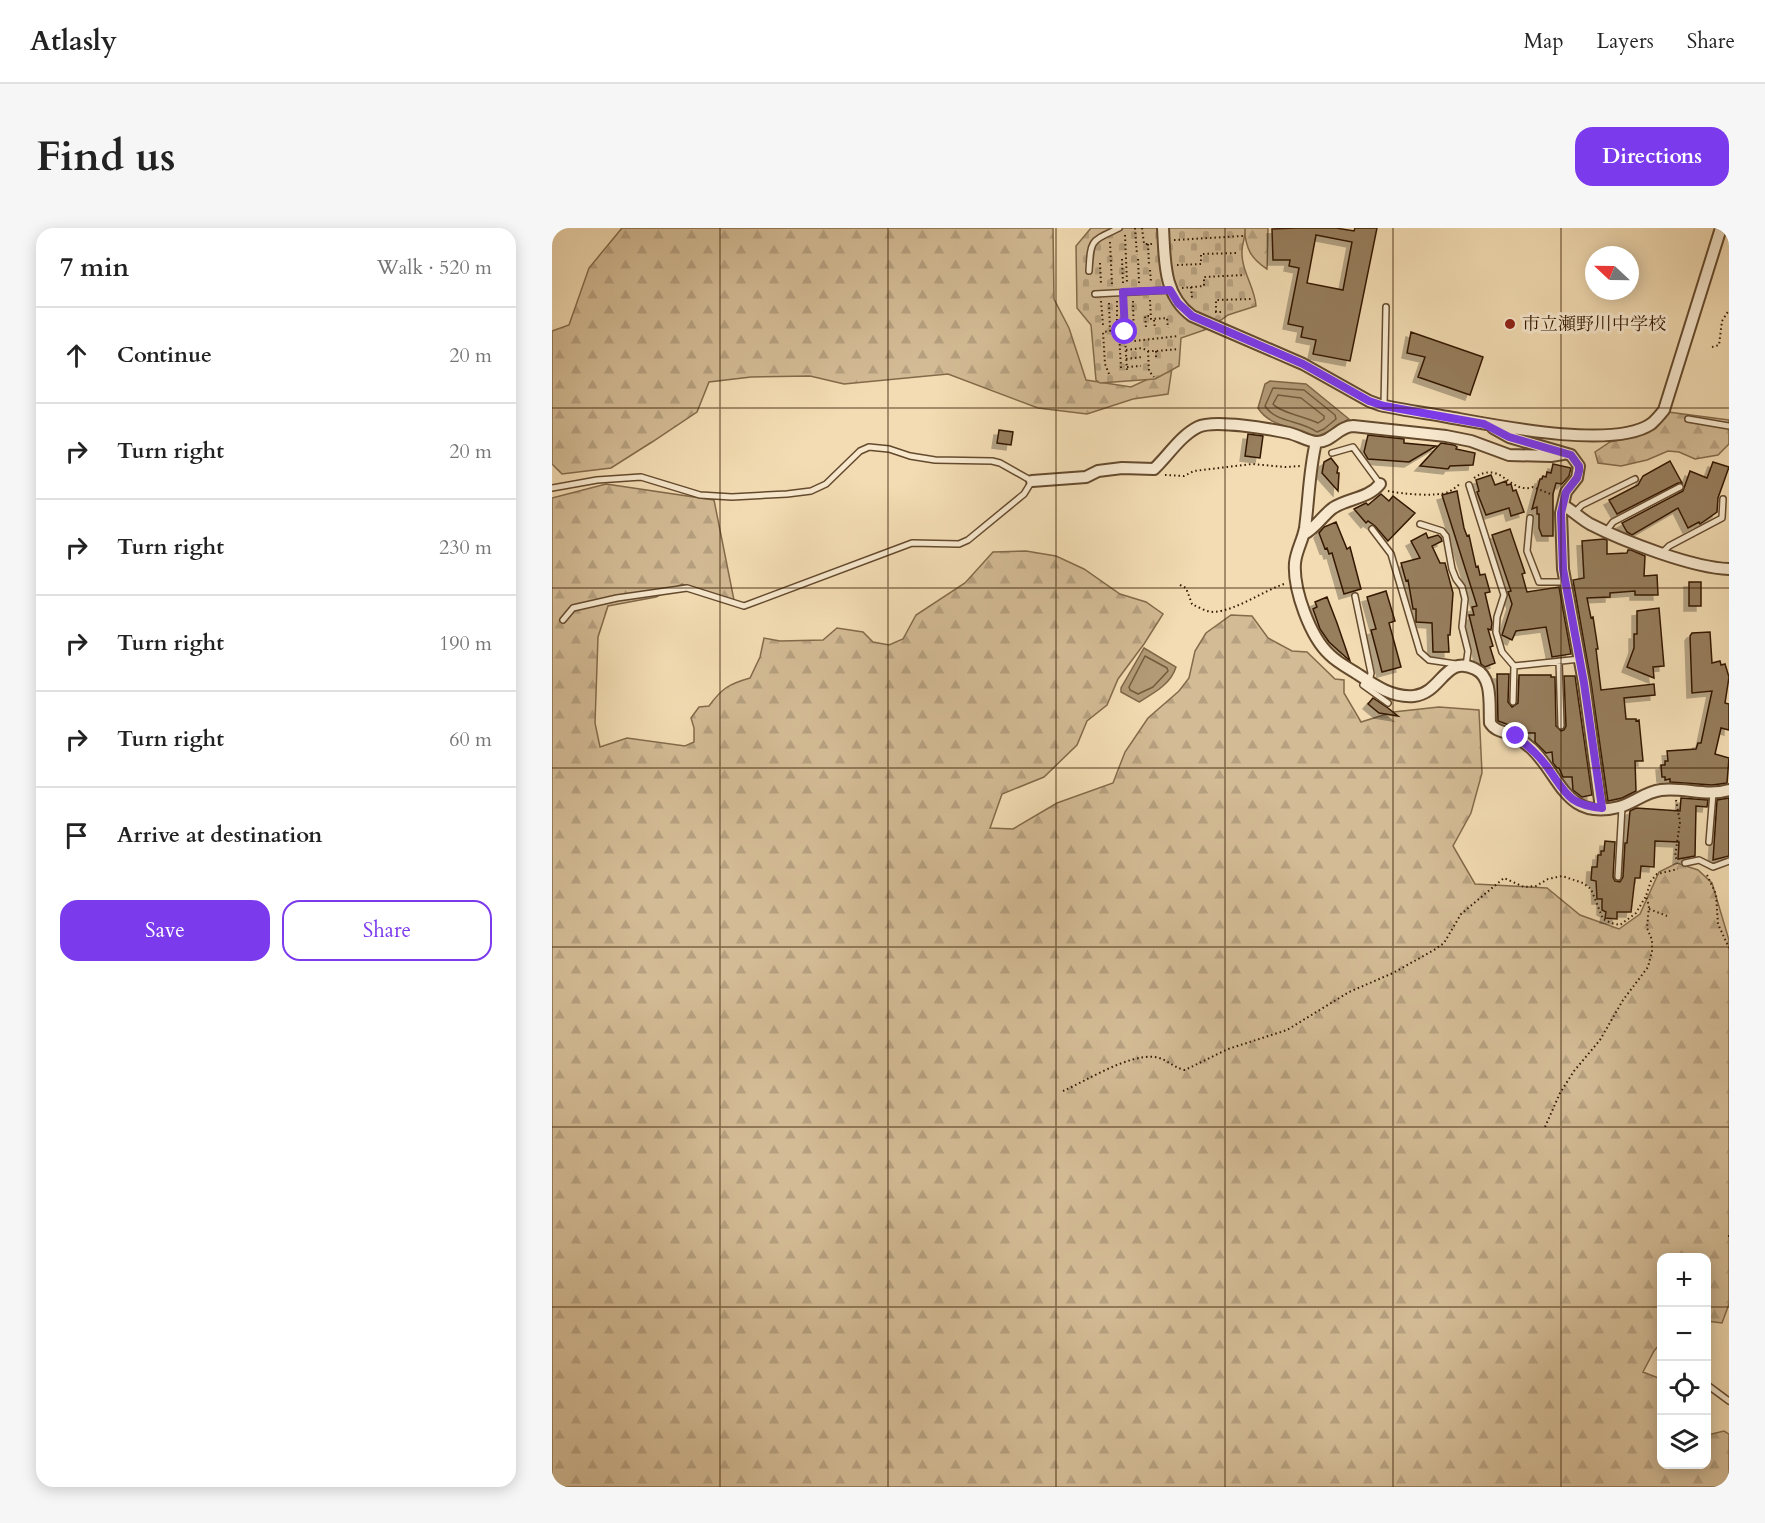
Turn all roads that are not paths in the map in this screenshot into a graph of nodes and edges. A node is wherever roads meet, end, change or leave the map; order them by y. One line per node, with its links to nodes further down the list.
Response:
1 (1119, 228): 4 (lane)
2 (1721, 228): 10 (street)
3 (1163, 230): 5 (street)
4 (1089, 271)
5 (1169, 285): 6 (lane); 8 (street)
6 (1109, 294)
7 (1386, 307): 8 (lane)
8 (1384, 406): 10 (street)
9 (1688, 419): 11 (lane)
10 (1484, 424): 14 (street)
11 (1729, 426)
12 (1316, 442): 14 (street); 16 (street); 28 (street)
13 (1332, 453): 17 (lane)
14 (1563, 454): 22 (street)
15 (1635, 479): 23 (lane)
16 (1032, 481): 20 (lane); 33 (lane)
17 (1380, 484): 28 (street)
18 (1469, 485): 37 (lane)
19 (1680, 487): 27 (lane)
20 (552, 488)
21 (1723, 499): 29 (lane)
22 (1563, 505): 23 (street); 31 (street)
23 (1575, 512): 27 (street)
24 (1530, 518): 31 (lane)
25 (1420, 524): 36 (lane)
26 (1372, 528): 36 (lane)
27 (1606, 530): 29 (street)
28 (1304, 534): 38 (street)
29 (1662, 553): 30 (street)
30 (1728, 571)
31 (1566, 582): 34 (street)
32 (1355, 596): 38 (lane)
33 (563, 620)
34 (1580, 659): 35 (lane); 45 (street)
35 (1559, 661): 37 (lane); 41 (lane)
36 (1462, 665): 38 (street); 45 (street)
37 (1514, 666): 39 (lane)
38 (1368, 681): 40 (lane)
39 (1513, 702)
40 (1388, 703)
41 (1561, 726)
42 (1729, 790): 43 (street)
43 (1713, 793): 44 (street); 46 (lane)
44 (1622, 805): 45 (street); 49 (lane)
45 (1602, 808)
46 (1709, 842)
47 (1729, 861): 48 (lane)
48 (1685, 863)
49 (1618, 877)
50 (1711, 1387): 51 (lane)
51 (1729, 1401)

